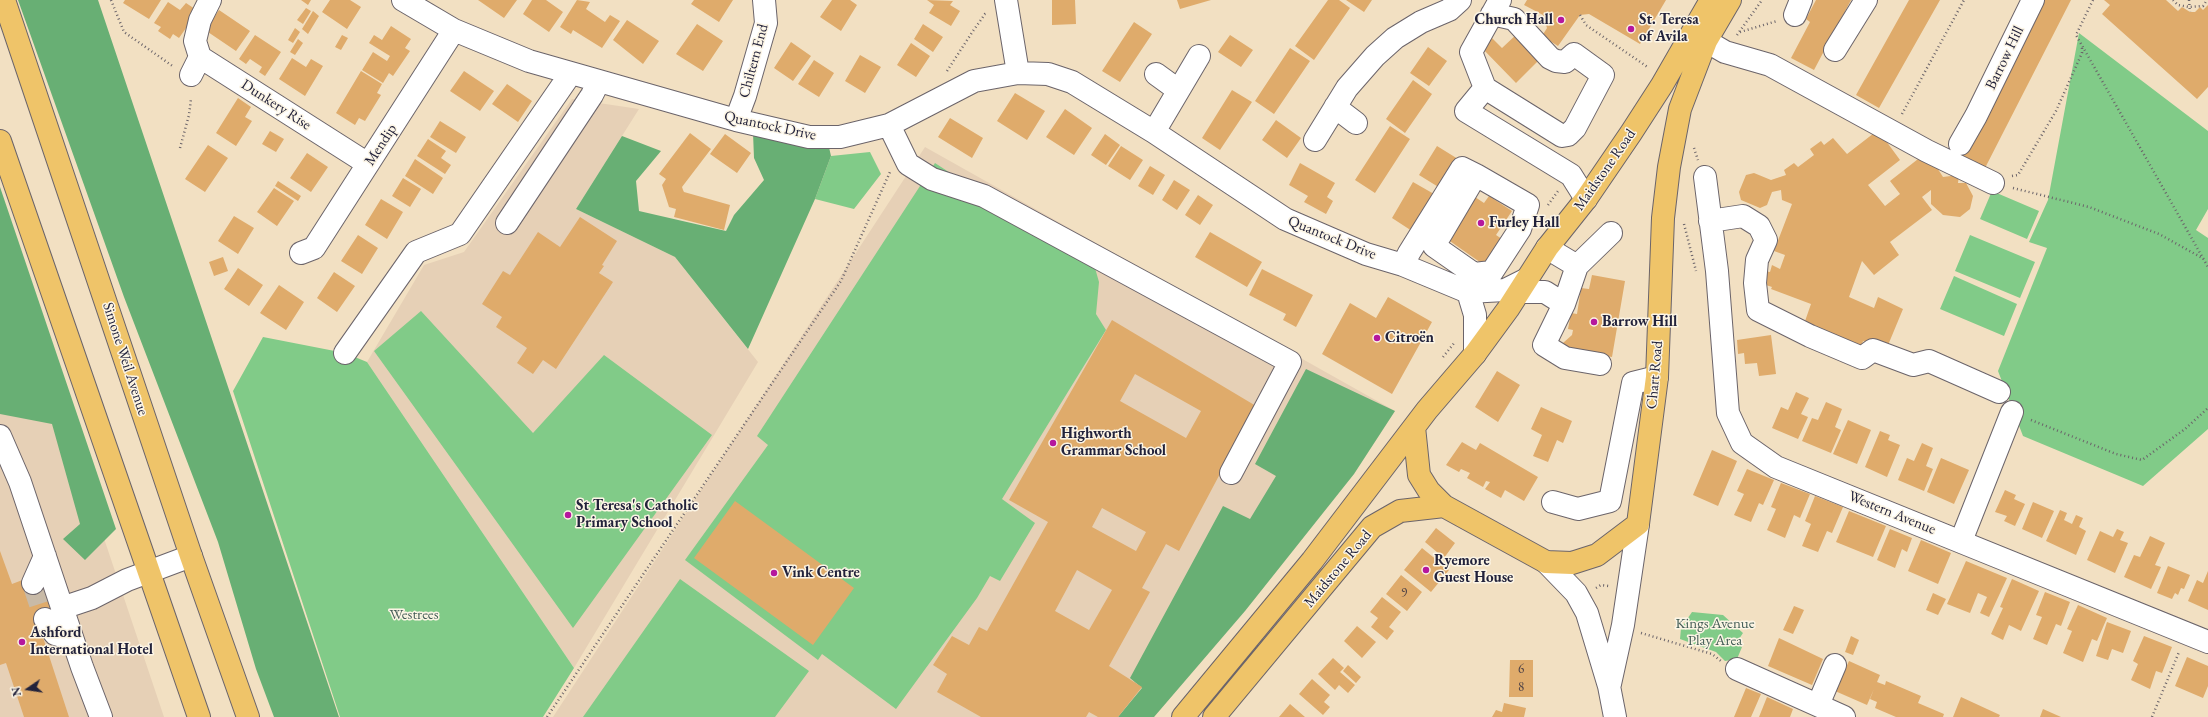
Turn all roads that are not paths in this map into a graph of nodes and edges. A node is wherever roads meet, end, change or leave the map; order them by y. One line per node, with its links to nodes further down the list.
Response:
1 (4, 0): 59 (main road, Simone Weil Avenue)
2 (210, 0): 30 (street, Dunkery Rise)
3 (403, 0): 12 (street, Quantock Drive)
4 (764, 0): 23 (street, Chiltern End)
5 (1460, 0): 22 (street)
6 (1711, 0): 34 (main road, Maidstone Road)
7 (1730, 0): 13 (main road, Chart Road)
8 (1866, 0): 14 (street)
9 (2033, 0): 29 (street, Barrow Hill)
10 (998, 6): 17 (street)
11 (1496, 7): 20 (street); 20 (street)
12 (454, 30): 16 (street, Quantock Drive); 30 (street, Mendip)
13 (1706, 41): 33 (street); 48 (main road, Chart Road)
14 (1835, 50)
15 (1199, 56): 21 (street)
16 (571, 73): 19 (street, Quantock Drive); 45 (street)
17 (1018, 73): 25 (street, Quantock Drive); 26 (street, Quantock Drive)
18 (1156, 74): 21 (street)
19 (599, 81): 23 (street, Quantock Drive); 36 (street)
20 (1485, 88): 34 (street)
21 (1178, 90): 26 (street)
22 (1335, 107): 24 (street); 27 (street)
23 (736, 120): 25 (street, Quantock Drive)
24 (1356, 123)
25 (889, 125): 53 (street)
26 (1154, 132): 40 (street, Quantock Drive)
27 (1315, 140)
28 (0, 141): 61 (main road)
29 (1960, 144)
30 (368, 164): 39 (street, Mendip)
31 (1476, 175): 31 (street); 40 (street)
32 (1704, 177): 35 (street, Western Avenue)
33 (1993, 183)
34 (1586, 199): 38 (main road, Maidstone Road)
35 (1710, 221): 49 (street); 57 (street, Western Avenue)
36 (507, 223)
37 (1611, 233): 41 (street)
38 (1547, 248): 41 (street); 42 (main road, Maidstone Road)
39 (301, 253)
40 (1403, 264): 43 (street, Quantock Drive)
41 (1577, 266): 44 (street)
42 (1523, 285): 43 (street, Quantock Drive); 44 (street); 46 (main road, Maidstone Road)
43 (1468, 292): 46 (street)
44 (1564, 304): 47 (street)
45 (345, 353)
46 (1475, 354): 51 (main road, Maidstone Road)
47 (1600, 364)
48 (1657, 377): 54 (street); 56 (main road, Chart Road)
49 (1999, 392)
50 (2012, 412): 57 (street)
51 (1414, 428): 55 (main road); 72 (main road, Maidstone Road)
52 (0, 436): 58 (street)
53 (1231, 472)
54 (1554, 502)
55 (1444, 506): 60 (main road); 73 (main road, Maidstone Road)
56 (1638, 524): 60 (main road); 67 (street, Chart Road)
57 (1961, 541): 64 (street, Western Avenue)
58 (44, 556): 62 (street); 63 (street)
59 (191, 556): 61 (street); 71 (main road, Simone Weil Avenue)
60 (1546, 562): 67 (street, Chart Road)
61 (148, 572): 63 (street); 70 (main road)
62 (33, 583)
63 (54, 614): 69 (street)
64 (2208, 642)
65 (1835, 665): 68 (street)
66 (1737, 669): 68 (street)
67 (1609, 686): 74 (street, Chart Road)
68 (1818, 705): 75 (street)
69 (101, 717)
70 (199, 717)
71 (248, 717)
72 (1182, 717)
73 (1214, 717)
74 (1615, 717)
75 (1844, 717)

